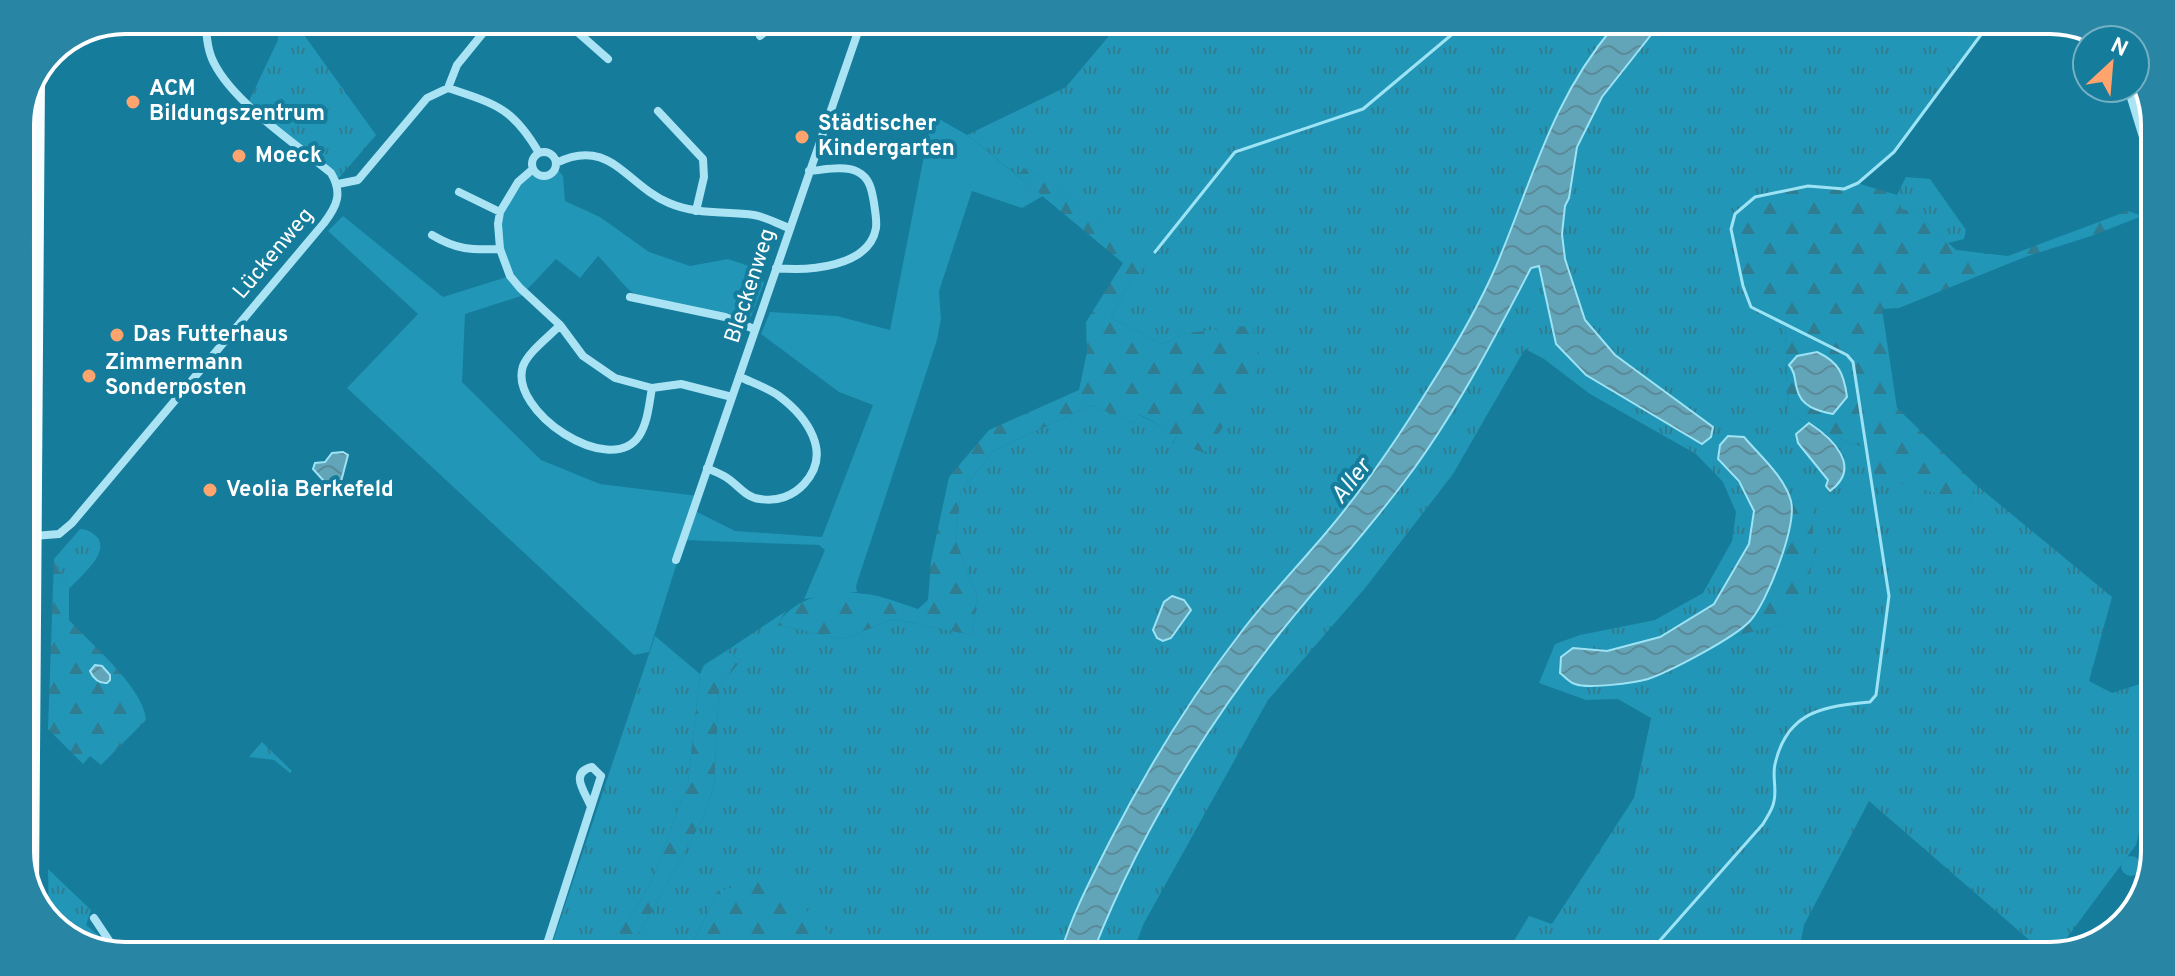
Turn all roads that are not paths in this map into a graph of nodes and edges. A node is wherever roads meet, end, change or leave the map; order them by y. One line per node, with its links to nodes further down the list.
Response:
1 (207, 34): 17 (street)
2 (482, 34): 8 (street)
3 (580, 34): 7 (street)
4 (762, 34): 6 (street)
5 (857, 34): 16 (street, Bleckenweg)
6 (760, 36)
7 (608, 59)
8 (448, 88): 13 (street); 17 (street)
9 (38, 99): 32 (main road)
10 (2133, 104): 12 (street)
11 (658, 111): 19 (street)
12 (2141, 130)
13 (539, 153): 14 (street); 15 (street)
14 (556, 163): 15 (street); 19 (street)
15 (533, 169): 20 (street)
16 (809, 171): 21 (street, Bleckenweg); 24 (street)
17 (338, 184): 32 (street, Lückenweg)
18 (459, 192): 20 (street)
19 (696, 211): 21 (street)
20 (500, 212): 23 (street)
21 (789, 228): 24 (street, Bleckenweg)
22 (432, 235): 23 (street)
23 (500, 249): 26 (street)
24 (776, 268): 27 (street, Bleckenweg)
25 (630, 297): 27 (street)
26 (560, 325): 29 (street); 29 (street)
27 (754, 329): 28 (street, Bleckenweg)
28 (740, 377): 30 (street, Bleckenweg); 31 (street)
29 (652, 388): 30 (street)
30 (732, 397): 31 (street, Bleckenweg)
31 (707, 468): 33 (street, Bleckenweg)
32 (34, 536)
33 (676, 560)
34 (592, 808): 34 (street); 37 (street)
35 (94, 918): 36 (street)
36 (109, 940)
37 (548, 942)

